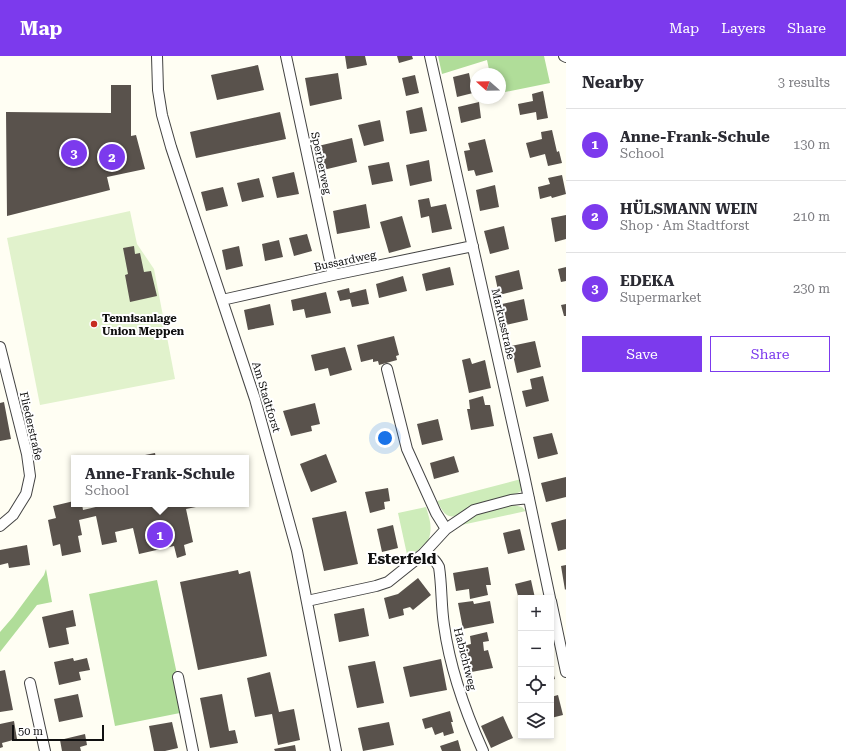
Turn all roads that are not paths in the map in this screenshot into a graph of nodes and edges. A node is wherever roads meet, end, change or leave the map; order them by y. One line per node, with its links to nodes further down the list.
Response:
1 (157, 56): 6 (street, Am Stadtforst)
2 (286, 56): 5 (street, Sperberweg)
3 (430, 56): 4 (street, Markusstraße)
4 (473, 246): 5 (street, Bussardweg); 9 (street, Markusstraße)
5 (333, 275): 6 (street, Bussardweg)
6 (222, 300): 14 (street, Am Stadtforst)
7 (0, 346): 10 (street, Fliederstraße)
8 (387, 369): 11 (street)
9 (529, 498): 11 (street); 13 (street, Markusstraße)
10 (0, 526)
11 (446, 529): 12 (street)
12 (423, 554): 14 (street); 22 (street, Habichtweg)
13 (550, 595)
14 (307, 601): 21 (street, Am Stadtforst)
15 (554, 614): 16 (street, Markusstraße)
16 (566, 672)
17 (178, 677): 20 (street)
18 (30, 683): 19 (street)
19 (45, 751)
20 (193, 751)
21 (336, 751)
22 (483, 751)

